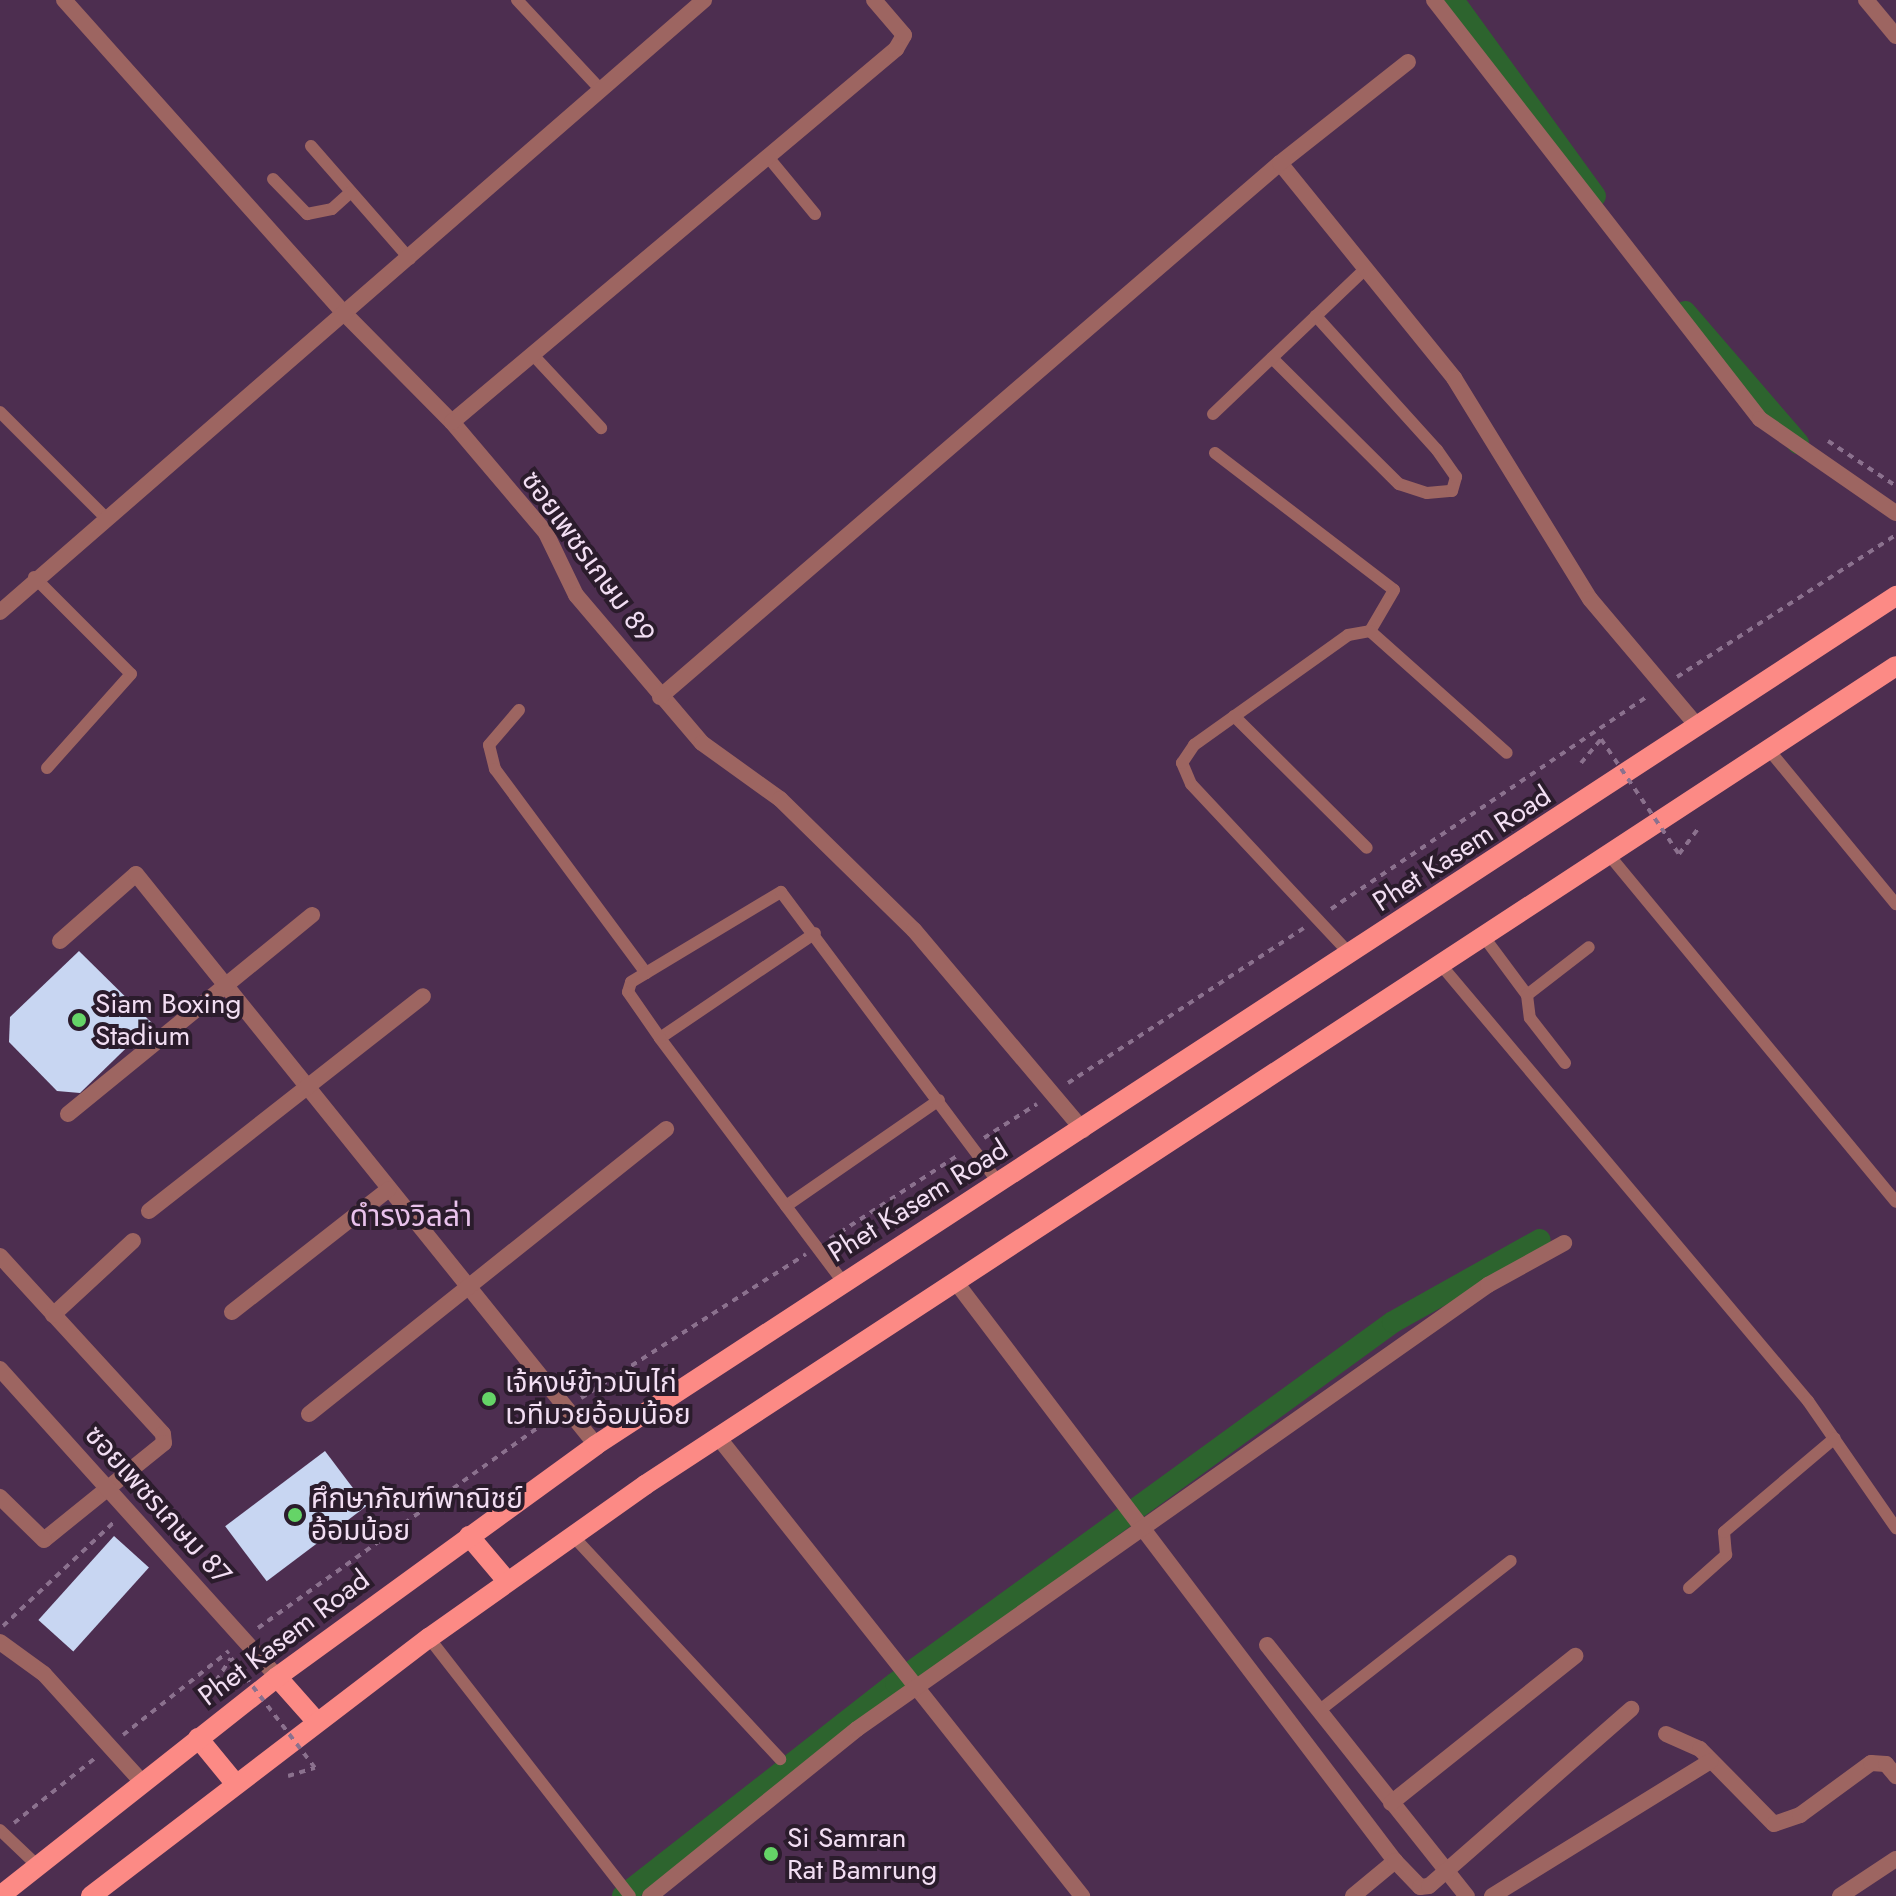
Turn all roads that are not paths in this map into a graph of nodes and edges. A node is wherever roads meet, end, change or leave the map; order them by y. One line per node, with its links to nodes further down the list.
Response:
1 (64, 0): 18 (street, ซอยเพชรเกษม 89)
2 (517, 0): 9 (lane)
3 (704, 0): 9 (street)
4 (874, 0): 11 (street)
5 (1434, 0): 27 (street)
6 (1866, 0): 7 (street)
7 (1896, 36)
8 (1408, 62): 12 (street)
9 (601, 90): 16 (street)
10 (311, 146): 14 (lane)
11 (768, 157): 15 (lane); 20 (street)
12 (1280, 163): 17 (street); 34 (street)
13 (273, 179): 14 (lane)
14 (351, 192): 16 (lane)
15 (815, 214)
16 (410, 259): 18 (street)
17 (1364, 270): 19 (lane); 37 (street)
18 (346, 315): 24 (street, ซอยเพชรเกษม 89); 28 (street)
19 (1316, 316): 21 (lane); 21 (lane)
20 (533, 355): 24 (street); 25 (lane)
21 (1272, 358): 23 (lane)
22 (0, 412): 28 (lane)
23 (1213, 414)
24 (452, 422): 34 (street, ซอยเพชรเกษม 89)
25 (601, 428)
26 (1215, 453): 32 (lane)
27 (1896, 513)
28 (107, 519): 29 (street)
29 (34, 577): 31 (street); 40 (lane)
30 (1896, 596): 37 (main road, Phet Kasem Road)
31 (0, 612)
32 (1370, 631): 36 (lane); 39 (lane)
33 (1896, 666): 38 (main road)
34 (660, 697): 61 (street, ซอยเพชรเกษม 89)
35 (519, 710): 51 (lane)
36 (1234, 716): 41 (lane); 49 (lane)
37 (1698, 727): 49 (main road, Phet Kasem Road)
38 (1769, 750): 42 (main road); 43 (lane)
39 (1507, 753)
40 (47, 768)
41 (1367, 848)
42 (1609, 855): 46 (main road); 64 (lane)
43 (1896, 904)
44 (312, 915): 52 (street)
45 (815, 933): 51 (lane); 55 (lane); 58 (lane)
46 (1484, 937): 50 (main road); 53 (lane)
47 (60, 941): 52 (street)
48 (1589, 947): 53 (lane)
49 (1351, 955): 61 (main road, Phet Kasem Road)
50 (1441, 965): 70 (main road); 78 (lane)
51 (646, 973): 55 (lane)
52 (225, 985): 57 (street); 59 (street)
53 (1527, 995): 56 (lane)
54 (423, 996): 57 (street)
55 (660, 1038): 65 (lane)
56 (1565, 1063)
57 (305, 1085): 63 (street); 66 (street)
58 (939, 1100): 62 (lane); 65 (lane)
59 (68, 1114)
60 (666, 1129): 72 (street)
61 (1083, 1130): 62 (main road, Phet Kasem Road)
62 (999, 1183): 71 (main road, Phet Kasem Road)
63 (389, 1189): 72 (street); 73 (street)
64 (1896, 1202)
65 (786, 1206): 71 (lane)
66 (149, 1211)
67 (133, 1241): 74 (street)
68 (1564, 1243): 82 (street)
69 (0, 1256): 74 (street)
70 (955, 1281): 77 (main road); 82 (street)
71 (843, 1282): 79 (main road, Phet Kasem Road)
72 (468, 1287): 76 (street); 79 (street)
73 (232, 1312)
74 (53, 1315): 80 (street)
75 (0, 1369): 80 (street, ซอยเพชรเกษม 87)
76 (309, 1414)
77 (718, 1437): 84 (main road); 94 (street)
78 (1835, 1438): 83 (lane); 88 (lane)
79 (596, 1445): 85 (main road, Phet Kasem Road)
80 (108, 1487): 81 (street); 93 (street, ซอยเพชรเกษม 87)
81 (0, 1497)
82 (1142, 1527): 94 (street); 108 (street)
83 (1896, 1528)
84 (572, 1535): 87 (main road); 100 (lane)
85 (469, 1536): 87 (main road); 93 (main road, Phet Kasem Road)
86 (1511, 1561): 96 (lane)
87 (507, 1581): 89 (main road)
88 (1689, 1588)
89 (429, 1638): 97 (main road); 113 (lane)
90 (0, 1642): 103 (street)
91 (1267, 1645): 96 (street)
92 (1575, 1656): 105 (street)
93 (277, 1677): 97 (main road); 99 (main road, Phet Kasem Road)
94 (917, 1685): 114 (street); 115 (street)
95 (1631, 1709): 110 (street)
96 (1320, 1710): 105 (street)
97 (316, 1721): 104 (main road)
98 (1666, 1734): 101 (street)
99 (198, 1738): 103 (main road, Phet Kasem Road); 104 (main road)
100 (780, 1759)
101 (1711, 1761): 102 (street); 118 (street)
102 (1896, 1776)
103 (142, 1782): 109 (main road, Phet Kasem Road)
104 (235, 1783): 112 (main road)
105 (1391, 1803): 110 (street)
106 (1, 1831): 109 (lane)
107 (1896, 1859): 119 (street)
108 (1395, 1861): 110 (street); 116 (street)
109 (38, 1866): 111 (main road, Phet Kasem Road)
110 (1445, 1874): 117 (street)
111 (0, 1896)
112 (91, 1896)
113 (630, 1896)
114 (650, 1896)
115 (1082, 1896)
116 (1353, 1896)
117 (1467, 1896)
118 (1492, 1896)
119 (1840, 1896)

